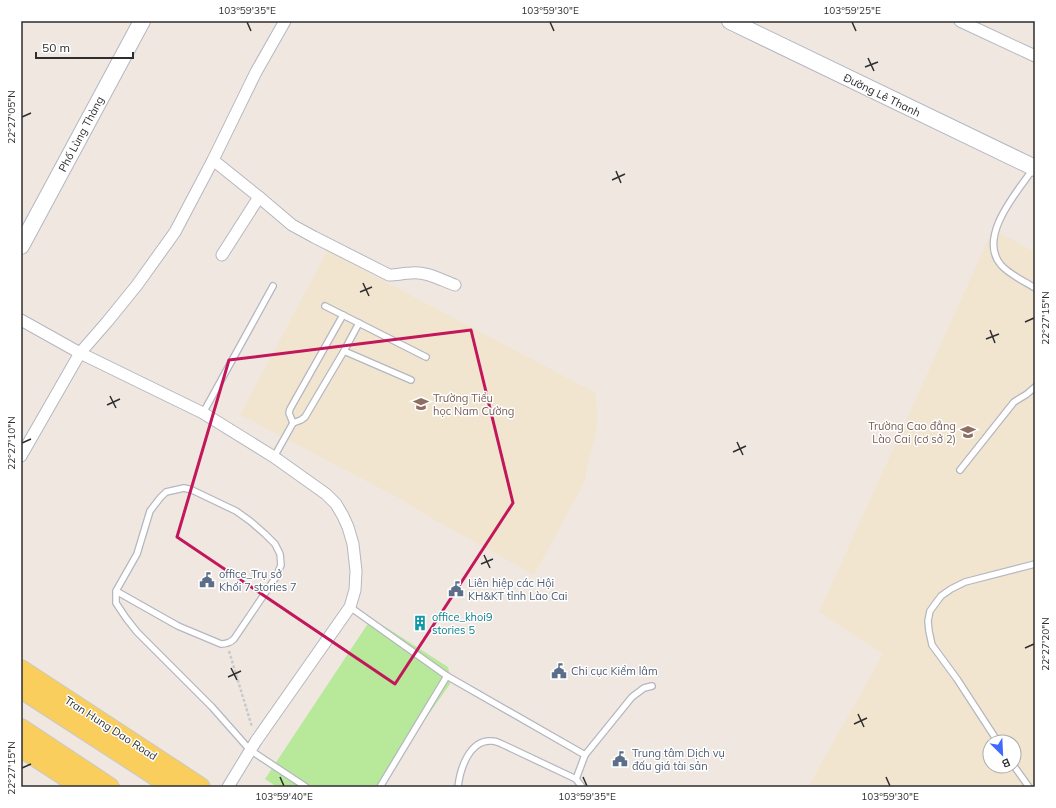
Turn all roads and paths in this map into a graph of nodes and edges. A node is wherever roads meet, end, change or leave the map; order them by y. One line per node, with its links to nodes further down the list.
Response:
1 (142, 21): 9 (street, Phố Lùng Thàng)
2 (285, 21): 6 (street)
3 (730, 21): 7 (street, Đường Lê Thanh)
4 (960, 21): 5 (street)
5 (1035, 56)
6 (213, 160): 8 (street); 19 (street)
7 (1035, 167): 13 (lane)
8 (259, 197): 10 (street); 11 (street)
9 (21, 246)
10 (222, 256)
11 (455, 285)
12 (273, 286): 23 (lane)
13 (1035, 288)
14 (325, 306): 15 (lane)
15 (344, 315): 17 (lane); 24 (lane)
16 (21, 320): 19 (street)
17 (359, 323): 18 (lane); 20 (lane)
18 (344, 351): 21 (lane); 24 (lane)
19 (80, 353): 23 (street); 25 (street)
20 (426, 357)
21 (411, 380)
22 (1035, 387): 27 (lane)
23 (203, 413): 26 (street)
24 (293, 423): 26 (lane)
25 (21, 456)
26 (274, 457): 30 (street)
27 (960, 470)
28 (1035, 564): 37 (lane)
29 (116, 590): 31 (lane); 31 (lane); 38 (lane)
30 (350, 607): 33 (lane); 38 (street)
31 (227, 644): 38 (path)
32 (21, 670): 46 (main road, Tran Hung Dao Road)
33 (448, 676): 40 (lane); 49 (lane)
34 (652, 686): 40 (lane)
35 (21, 689): 45 (main road, Tran Hung Dao Road)
36 (21, 728): 44 (main road)
37 (993, 734)
38 (253, 745): 47 (street); 48 (lane)
39 (21, 748): 43 (main road)
40 (585, 756): 42 (lane)
41 (1020, 774): 52 (lane)
42 (576, 779): 50 (lane); 51 (lane)
43 (80, 787)
44 (110, 787)
45 (172, 787)
46 (201, 787)
47 (228, 787)
48 (306, 787)
49 (380, 787)
50 (458, 787)
51 (582, 787)
52 (1029, 787)

